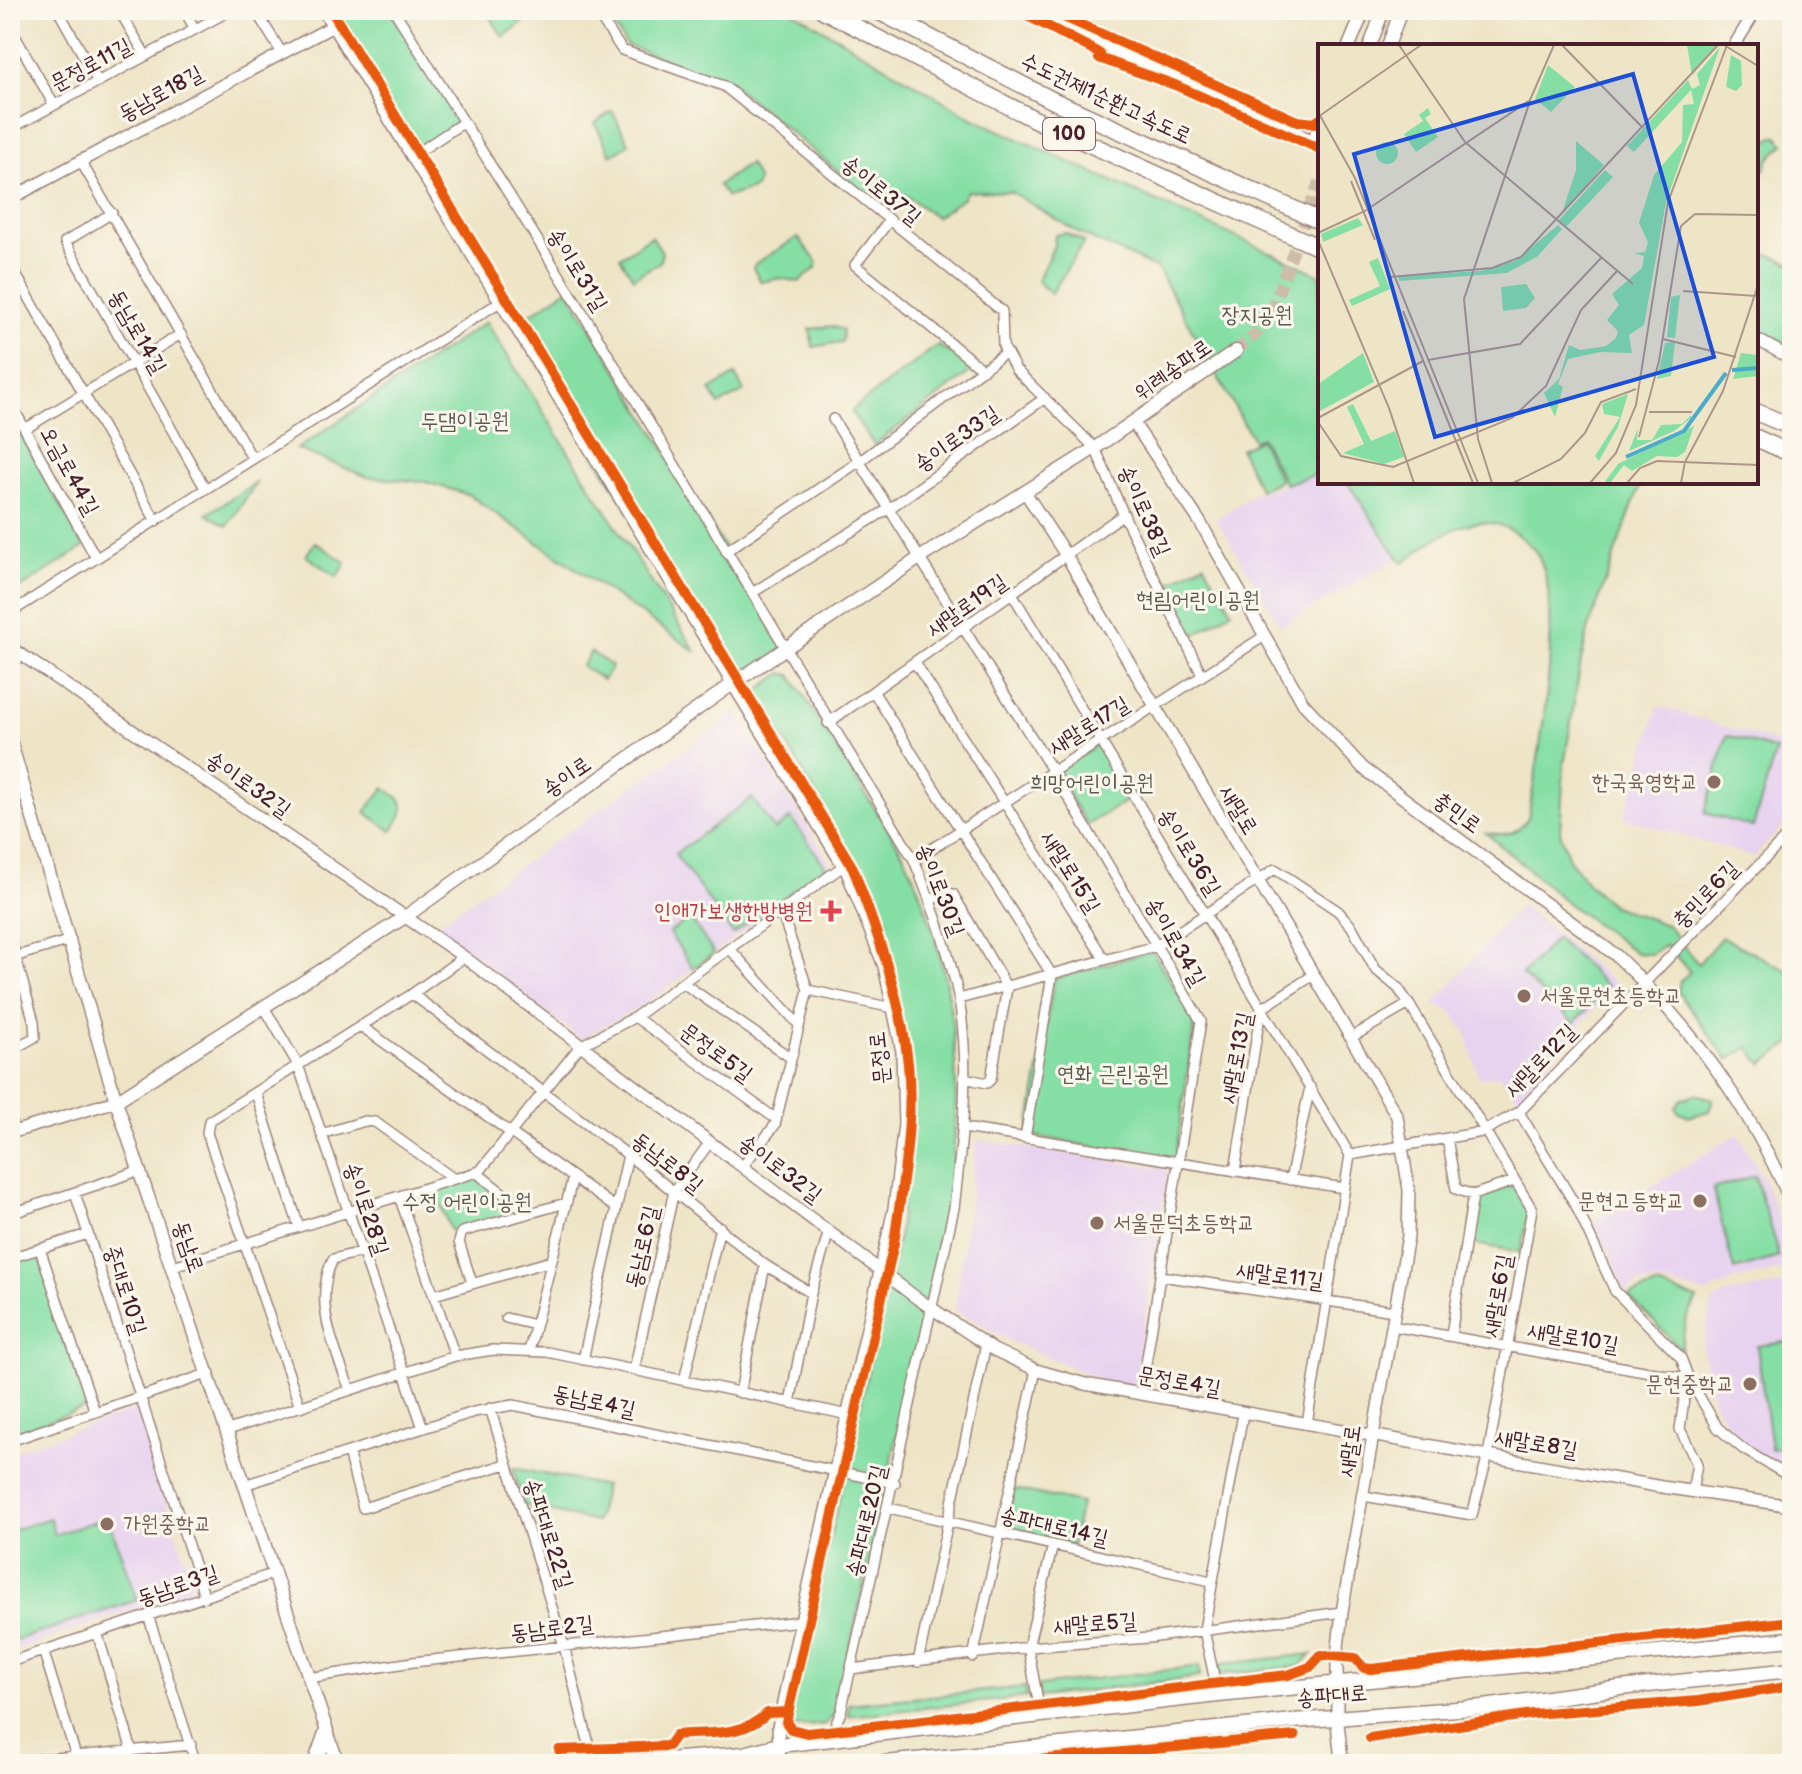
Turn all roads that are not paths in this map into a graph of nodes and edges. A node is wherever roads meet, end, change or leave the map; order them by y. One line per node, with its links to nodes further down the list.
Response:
1 (58, 10): 25 (street)
2 (119, 10): 24 (street)
3 (184, 10): 18 (street)
4 (231, 10): 18 (street, 문정로11길)
5 (255, 10): 23 (street)
6 (323, 10): 16 (street, 문정로)
7 (394, 10): 27 (street, 송이로31길)
8 (595, 10): 35 (street, 송이로37길)
9 (823, 10): 36 (highway, 100)
10 (876, 10): 34 (highway, 수도권제1순환고속도로 / 100)
11 (1034, 10): 29 (street)
12 (1364, 10): 19 (main road)
13 (1383, 10): 20 (main road)
14 (1401, 10): 21 (main road)
15 (1756, 10): 22 (street)
16 (333, 26): 23 (street, 동남로18길); 30 (street, 문정로)
17 (10, 27): 26 (street)
18 (195, 29): 24 (street, 문정로11길)
19 (1350, 44)
20 (1371, 44)
21 (1389, 44)
22 (1735, 44)
23 (282, 53): 31 (street, 동남로18길)
24 (146, 56): 25 (street, 문정로11길)
25 (98, 82): 26 (street, 문정로11길)
26 (54, 105): 28 (street, 문정로11길)
27 (464, 122): 30 (street); 64 (street, 송이로31길)
28 (10, 129)
29 (1317, 142)
30 (411, 157): 38 (street, 문정로)
31 (80, 160): 32 (street, 동남로18길); 33 (street, 동남로14길)
32 (10, 199)
33 (112, 213): 39 (street, 동남로14길); 44 (street, 동남로14길)
34 (1318, 220)
35 (889, 221): 42 (street, 송이로37길); 45 (street)
36 (1318, 247)
37 (10, 264): 46 (street)
38 (500, 302): 57 (street); 77 (street, 문정로)
39 (181, 334): 44 (street); 57 (street, 동남로14길)
40 (1758, 340): 43 (street)
41 (1236, 351): 51 (main road, 위례송파로)
42 (1006, 352): 45 (street, 송이로33길); 47 (street)
43 (1792, 359)
44 (133, 362): 46 (street); 59 (street, 동남로14길)
45 (983, 370): 58 (street, 송이로33길)
46 (83, 393): 53 (street); 63 (street)
47 (1045, 398): 55 (street); 61 (street, 송이로33길)
48 (10, 402): 53 (street, 오금로44길)
49 (1758, 413): 52 (highway)
50 (833, 419): 58 (street)
51 (1133, 422): 55 (main road, 송이로); 72 (street, 충민로)
52 (1792, 427)
53 (25, 429): 67 (street, 오금로44길)
54 (1758, 439): 56 (highway)
55 (1095, 448): 60 (main road, 송이로); 62 (street, 송이로38길)
56 (1792, 454)
57 (252, 458): 59 (street)
58 (860, 461): 61 (street); 64 (street)
59 (205, 488): 63 (street)
60 (1025, 492): 65 (main road, 송이로); 66 (street, 새말로)
61 (890, 508): 65 (street); 68 (street)
62 (1124, 514): 66 (street, 새말로19길); 76 (street, 송이로38길)
63 (156, 521): 67 (street)
64 (726, 551): 68 (street, 송이로31길)
65 (921, 557): 71 (street, 송이로34길); 74 (main road, 송이로)
66 (1067, 557): 69 (street, 새말로19길); 79 (street, 새말로)
67 (96, 558): 70 (street)
68 (752, 593): 74 (street, 송이로31길)
69 (1013, 595): 71 (street, 새말로19길); 81 (street, 송이로36길)
70 (10, 613)
71 (965, 629): 75 (street, 새말로19길); 83 (street, 송이로34길)
72 (1263, 637): 76 (street); 103 (street, 충민로)
73 (10, 647): 93 (street, 송이로32길)
74 (785, 648): 77 (main road, 송이로); 80 (street, 송이로30길)
75 (915, 663): 78 (street, 새말로19길); 84 (street)
76 (1202, 675): 79 (street)
77 (734, 683): 88 (street, 문정로); 93 (main road, 송이로)
78 (873, 691): 80 (street, 새말로19길); 85 (street)
79 (1153, 707): 81 (street, 새말로17길); 89 (street, 새말로)
80 (828, 723): 87 (street, 송이로30길)
81 (1100, 740): 83 (street, 새말로17길); 92 (street, 송이로36길)
82 (11, 745): 95 (main road, 동남로)
83 (1052, 770): 84 (street, 새말로17길); 96 (street, 송이로34길)
84 (1005, 804): 85 (street, 새말로17길); 100 (street, 새말로15길)
85 (961, 831): 87 (street, 새말로17길); 101 (street)
86 (1792, 831): 103 (street, 충민로6길)
87 (914, 860): 90 (street, 송이로30길)
88 (843, 866): 91 (street, 문정로5길); 111 (street, 문정로)
89 (1256, 879): 92 (street); 102 (street, 새말로); 109 (street, 새말로6길)
90 (930, 901): 105 (street); 108 (street, 송이로30길)
91 (781, 911): 97 (street, 문정로5길); 106 (street)
92 (1207, 915): 96 (street); 112 (street, 송이로36길)
93 (405, 917): 99 (street, 송이로32길); 110 (main road, 송이로)
94 (10, 937): 98 (street)
95 (71, 940): 98 (street); 125 (main road, 동남로)
96 (1156, 946): 100 (street); 140 (street, 송이로34길)
97 (730, 949): 104 (street, 문정로5길); 114 (street)
98 (13, 957): 118 (street)
99 (464, 957): 107 (street); 117 (street, 송이로32길)
100 (1105, 960): 101 (street)
101 (1052, 975): 105 (street); 134 (street)
102 (1312, 976): 112 (street, 새말로13길); 116 (street, 새말로)
103 (1644, 982): 126 (street, 새말로12길); 155 (street, 충민로)
104 (683, 983): 113 (street, 문정로5길); 119 (street, 문정로5길)
105 (1007, 988): 108 (street); 121 (street)
106 (808, 990): 111 (street, 문정로); 114 (street, 문정로5길)
107 (412, 994): 115 (street); 123 (street, 동남로8길)
108 (959, 999): 121 (street, 송이로30길)
109 (1409, 1004): 116 (street); 131 (street, 새말로6길)
110 (264, 1007): 120 (street, 송이로28길); 125 (main road, 송이로)
111 (893, 1008): 171 (street, 문정로)
112 (1261, 1009): 122 (street, 송이로36길); 143 (street, 새말로13길)
113 (635, 1017): 117 (street, 문정로5길); 128 (street, 문정로5길)
114 (799, 1025): 119 (street, 문정로5길)
115 (361, 1026): 120 (street); 132 (street)
116 (1352, 1037): 137 (street, 새말로)
117 (580, 1046): 123 (street); 136 (street, 송이로32길)
118 (10, 1051)
119 (791, 1058): 128 (street, 문정로5길)
120 (298, 1065): 124 (street); 133 (street, 송이로28길)
121 (964, 1078): 129 (street, 송이로30길)
122 (1310, 1087): 139 (street, 송이로36길); 147 (street)
123 (544, 1092): 132 (street); 138 (street, 동남로8길)
124 (256, 1093): 160 (street); 164 (street)
125 (116, 1101): 130 (street, 송이로); 142 (main road, 동남로)
126 (1519, 1112): 131 (street, 새말로12길); 192 (street)
127 (10, 1119): 130 (street)
128 (776, 1119): 141 (street, 문정로5길)
129 (964, 1128): 134 (street); 177 (street, 송이로30길)
130 (12, 1132)
131 (1484, 1132): 135 (street, 새말로12길); 148 (street, 새말로6길)
132 (511, 1133): 144 (street); 145 (street)
133 (321, 1134): 146 (street); 157 (street, 송이로28길)
134 (1025, 1138): 140 (street)
135 (1447, 1138): 137 (street, 새말로12길); 152 (street)
136 (710, 1142): 141 (street, 송이로32길); 150 (street, 동남로6길)
137 (1403, 1144): 139 (street); 178 (street, 새말로)
138 (628, 1155): 150 (street, 동남로8길); 156 (street, 동남로6길)
139 (1350, 1155): 149 (street)
140 (1180, 1163): 143 (street); 172 (street, 송이로34길)
141 (743, 1166): 162 (street, 송이로32길)
142 (141, 1170): 151 (street); 170 (main road, 동남로)
143 (1235, 1171): 147 (street)
144 (476, 1172): 146 (street); 158 (street)
145 (573, 1177): 154 (street); 156 (street)
146 (454, 1179): 153 (street)
147 (1290, 1180): 149 (street)
148 (1514, 1181): 152 (street); 184 (street, 새말로6길)
149 (1344, 1188): 176 (street)
150 (674, 1191): 161 (street, 동남로8길); 188 (street, 동남로6길)
151 (75, 1193): 159 (street); 163 (street, 중대로10길)
152 (1473, 1195): 182 (street)
153 (399, 1196): 157 (street); 175 (street)
154 (566, 1203): 158 (street); 168 (street)
155 (1792, 1204)
156 (616, 1208): 187 (street, 동남로6길)
157 (347, 1212): 160 (street); 166 (street, 송이로28길)
158 (528, 1213): 173 (street)
159 (10, 1214)
160 (299, 1227): 164 (street)
161 (720, 1227): 169 (street, 동남로8길); 193 (street)
162 (829, 1231): 171 (street, 송이로32길); 174 (street)
163 (88, 1234): 165 (street); 197 (street, 중대로10길)
164 (245, 1244): 170 (street); 199 (street)
165 (40, 1249): 167 (street); 201 (street)
166 (361, 1252): 191 (street, 송이로28길); 194 (street)
167 (10, 1258)
168 (551, 1261): 173 (street); 180 (street)
169 (765, 1265): 174 (street, 동남로8길); 195 (street)
170 (173, 1266): 190 (main road, 동남로)
171 (881, 1270): 177 (street, 문정로4길); 203 (street, 문정로)
172 (1161, 1276): 176 (street, 새말로11길); 196 (street, 송이로34길)
173 (472, 1283): 175 (street)
174 (811, 1293): 198 (street)
175 (434, 1295): 186 (street)
176 (1326, 1301): 178 (street, 새말로11길); 204 (street)
177 (932, 1308): 183 (street, 문정로4길); 214 (street, 송파대로20길)
178 (1394, 1311): 181 (street, 새말로)
179 (506, 1318): 180 (street)
180 (535, 1325): 185 (street)
181 (1392, 1326): 182 (street, 새말로10길); 207 (street, 새말로)
182 (1451, 1335): 184 (street, 새말로10길)
183 (986, 1344): 189 (street, 문정로4길); 220 (street)
184 (1508, 1345): 192 (street, 새말로10길); 210 (street, 새말로6길)
185 (529, 1351): 186 (street); 187 (street)
186 (455, 1356): 191 (street)
187 (583, 1360): 188 (street)
188 (634, 1370): 193 (street)
189 (1036, 1370): 196 (street, 문정로4길); 221 (street)
190 (210, 1373): 197 (street); 206 (main road, 동남로)
191 (402, 1374): 194 (street); 205 (street, 송이로28길)
192 (1690, 1380): 213 (street); 216 (street)
193 (684, 1381): 195 (street)
194 (350, 1390): 199 (street)
195 (740, 1393): 198 (street)
196 (1141, 1395): 202 (street, 문정로4길)
197 (141, 1397): 201 (street); 225 (street, 중대로10길)
198 (790, 1403): 203 (street)
199 (300, 1407): 206 (street)
200 (490, 1408): 205 (street, 동남로4길); 211 (street, 송파대로22길); 212 (street, 동남로4길)
201 (95, 1412): 208 (street)
202 (1243, 1414): 204 (street, 문정로4길); 224 (street)
203 (849, 1415): 212 (street, 문정로)
204 (1307, 1424): 207 (street, 문정로4길)
205 (423, 1428): 209 (street, 동남로4길)
206 (228, 1430): 215 (main road, 동남로)
207 (1372, 1435): 210 (street, 새말로8길); 217 (street, 새말로)
208 (10, 1441)
209 (348, 1452): 211 (street); 215 (street, 동남로4길)
210 (1488, 1455): 216 (street, 새말로8길); 217 (street, 새말로6길)
211 (506, 1464): 232 (street, 송파대로22길)
212 (836, 1472): 214 (street); 228 (street, 문정로)
213 (1792, 1478)
214 (895, 1483): 219 (street, 송파대로20길)
215 (244, 1485): 223 (main road, 동남로)
216 (1692, 1492): 218 (street, 새말로8길)
217 (1364, 1496): 226 (street, 새말로)
218 (1792, 1506)
219 (889, 1508): 220 (street, 송파대로14길); 238 (street, 송파대로20길)
220 (948, 1522): 221 (street, 송파대로14길); 237 (street)
221 (1002, 1534): 222 (street, 송파대로14길); 235 (street)
222 (1053, 1545): 224 (street, 송파대로14길); 233 (street)
223 (272, 1574): 225 (street, 동남로3길); 240 (main road, 동남로)
224 (1211, 1581): 229 (street)
225 (204, 1595): 227 (street, 동남로3길)
226 (1342, 1612): 229 (street, 새말로5길); 241 (street, 새말로)
227 (148, 1615): 230 (street, 동남로3길); 247 (street)
228 (801, 1621): 232 (street, 동남로2길); 248 (street, 문정로)
229 (1204, 1630): 233 (street, 새말로5길); 242 (street)
230 (97, 1632): 234 (street, 동남로3길); 249 (street)
231 (1792, 1639): 241 (main road, 송파대로)
232 (564, 1646): 240 (street, 동남로2길); 256 (street, 송파대로22길)
233 (1028, 1647): 235 (street, 새말로5길); 243 (street)
234 (43, 1650): 236 (street, 동남로3길); 251 (street)
235 (973, 1657): 237 (street, 새말로5길)
236 (10, 1662)
237 (918, 1662): 238 (street, 새말로5길)
238 (851, 1669): 246 (street, 송파대로20길)
239 (1792, 1670): 244 (main road, 송파대로)
240 (308, 1678): 245 (main road, 동남로)
241 (1336, 1686): 242 (main road, 송파대로); 244 (street, 새말로)
242 (1218, 1695): 243 (main road, 송파대로)
243 (1041, 1717): 246 (main road, 송파대로)
244 (1337, 1719): 259 (main road, 송파대로); 260 (main road, 새말로)
245 (326, 1733): 254 (main road); 255 (main road, 동남로)
246 (829, 1739): 248 (main road, 송파대로)
247 (191, 1745): 249 (street); 253 (street)
248 (779, 1745): 257 (main road, 송파대로); 258 (street, 문정로)
249 (132, 1751): 251 (street)
250 (10, 1752): 252 (street)
251 (76, 1756): 252 (street)
252 (14, 1763)
253 (196, 1764)
254 (315, 1764)
255 (338, 1764)
256 (594, 1764)
257 (616, 1764)
258 (780, 1764)
259 (876, 1764)
260 (1342, 1764)

